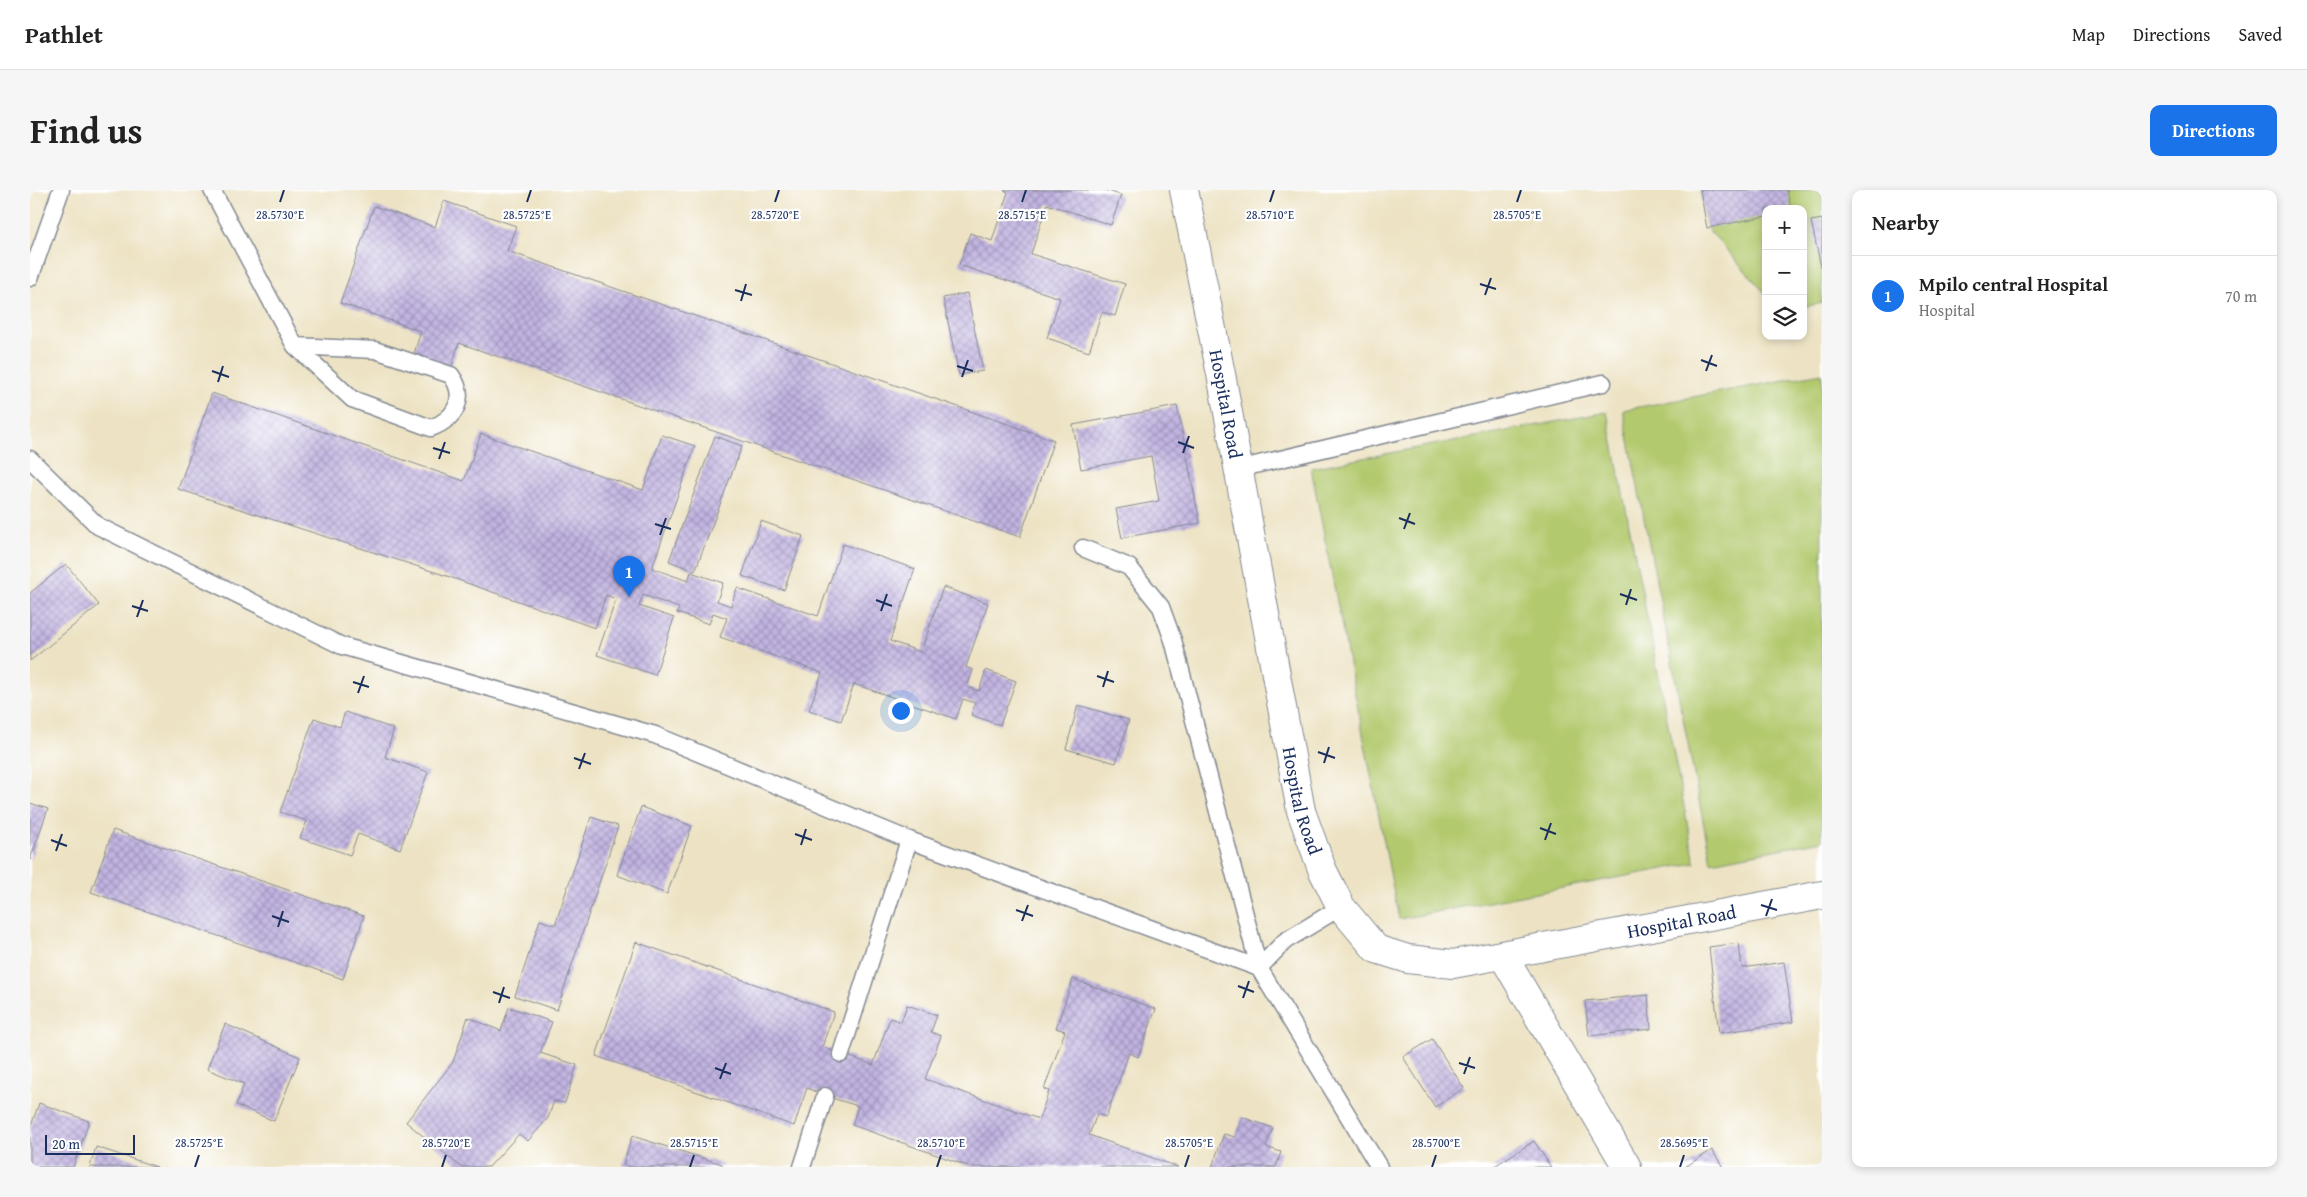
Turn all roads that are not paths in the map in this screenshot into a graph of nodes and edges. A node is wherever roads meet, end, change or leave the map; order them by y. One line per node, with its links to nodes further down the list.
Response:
1 (61, 190): 4 (lane)
2 (212, 190): 5 (lane)
3 (1184, 190): 8 (street, Hospital Road)
4 (30, 278)
5 (295, 346): 5 (lane)
6 (1602, 383): 8 (lane)
7 (30, 459): 10 (lane)
8 (1238, 469): 12 (street, Hospital Road)
9 (1083, 548): 14 (lane)
10 (909, 840): 14 (lane); 15 (lane)
11 (1822, 894): 13 (street, Hospital Road)
12 (1341, 907): 13 (street, Hospital Road); 14 (lane)
13 (1503, 956): 19 (street)
14 (1259, 968): 18 (lane)
15 (841, 1054)
16 (825, 1096): 17 (lane)
17 (802, 1167)
18 (1379, 1167)
19 (1627, 1167)

